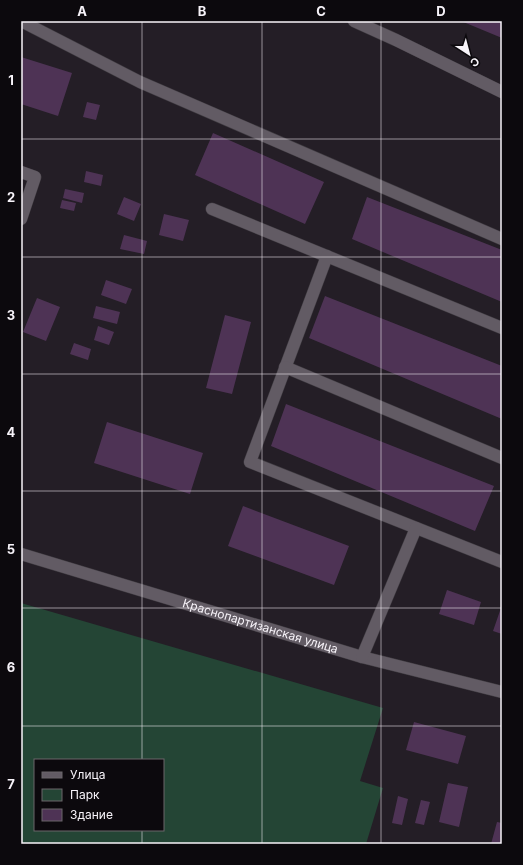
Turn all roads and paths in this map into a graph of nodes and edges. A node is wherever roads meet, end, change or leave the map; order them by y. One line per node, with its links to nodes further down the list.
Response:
1 (21, 21): 7 (street)
2 (354, 21): 3 (street)
3 (502, 92)
4 (21, 172): 6 (street)
5 (212, 209): 8 (street)
6 (21, 218)
7 (502, 240)
8 (327, 256): 9 (street); 10 (street)
9 (502, 328)
10 (285, 367): 11 (street); 12 (street)
11 (502, 458)
12 (416, 528): 14 (street); 15 (street)
13 (21, 554): 15 (street, Краснопартизанская улица)
14 (502, 562)
15 (362, 657): 16 (street, Краснопартизанская улица)
16 (502, 692)

